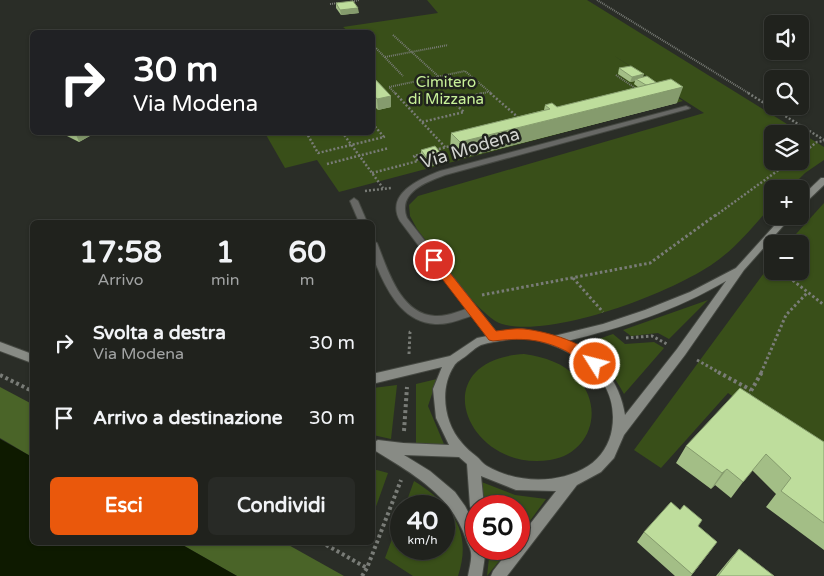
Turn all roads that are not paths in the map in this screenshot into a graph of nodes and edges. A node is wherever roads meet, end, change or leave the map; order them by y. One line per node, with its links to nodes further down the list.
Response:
1 (686, 108): 9 (street, Via Modena)
2 (824, 180): 3 (main road)
3 (809, 194)
4 (354, 201): 5 (street)
5 (362, 220)
6 (780, 225): 8 (main road)
7 (375, 249): 9 (street)
8 (741, 268): 11 (main road); 16 (main road)
9 (473, 310): 10 (street, Via Modena)
10 (493, 336): 11 (main road); 14 (main road)
11 (555, 340): 16 (main road)
12 (0, 346): 13 (main road)
13 (30, 358)
14 (452, 360): 15 (main road); 18 (main road)
15 (375, 377)
16 (620, 431): 20 (main road)
17 (375, 445): 18 (main road); 22 (main road)
18 (459, 451): 19 (main road)
19 (472, 463): 20 (main road); 21 (main road)
20 (572, 482): 25 (main road)
21 (476, 495)
22 (465, 517)
23 (476, 560): 24 (main road)
24 (475, 576)
25 (498, 576)

